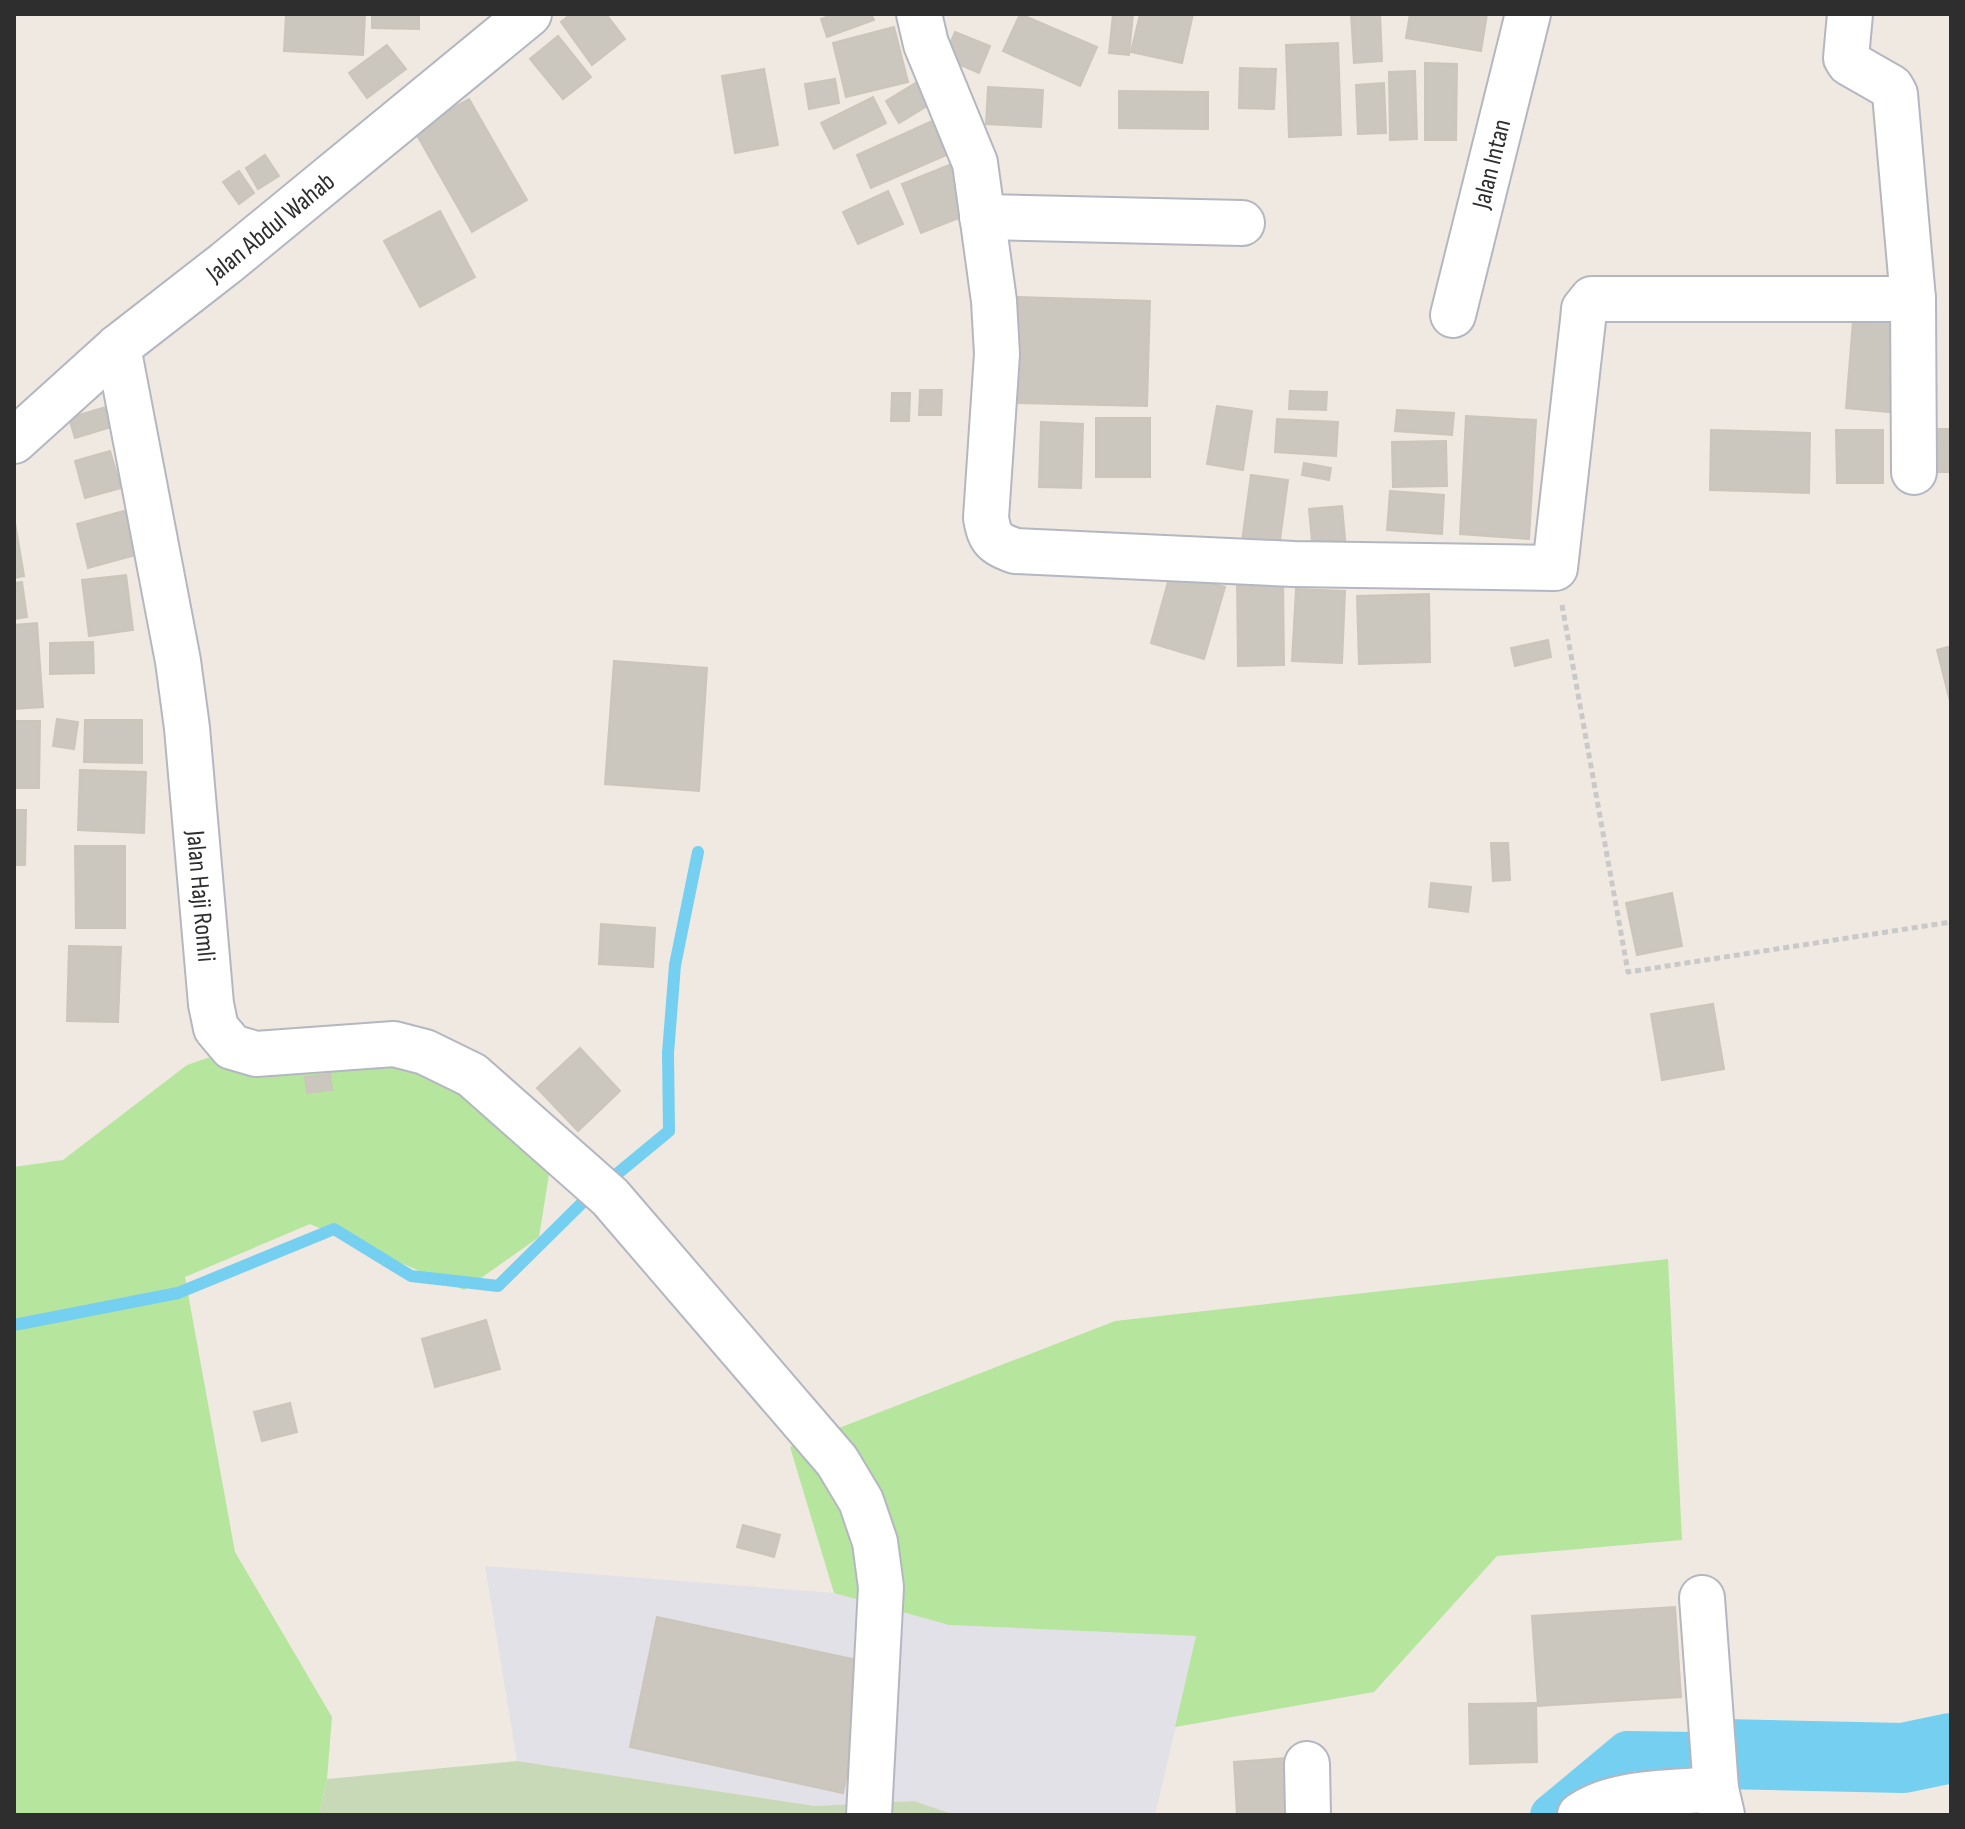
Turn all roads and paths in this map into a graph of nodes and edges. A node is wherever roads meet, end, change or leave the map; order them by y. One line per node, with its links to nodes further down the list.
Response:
1 (529, 14): 9 (street, Jalan Abdul Wahab)
2 (919, 14): 5 (street)
3 (1528, 14): 8 (street, Jalan Intan)
4 (1850, 14): 7 (street)
5 (982, 217): 6 (street); 12 (street)
6 (1242, 223)
7 (1913, 299): 11 (street); 12 (street)
8 (1453, 315)
9 (118, 347): 10 (street, Jalan Abdul Wahab); 17 (street, Jalan Haji Romli)
10 (14, 441)
11 (1914, 472)
12 (1555, 568): 13 (path)
13 (1951, 922)
14 (1702, 1598): 16 (street)
15 (1307, 1764): 18 (street)
16 (1719, 1802): 19 (street)
17 (869, 1815)
18 (1308, 1815)
19 (1580, 1815)

